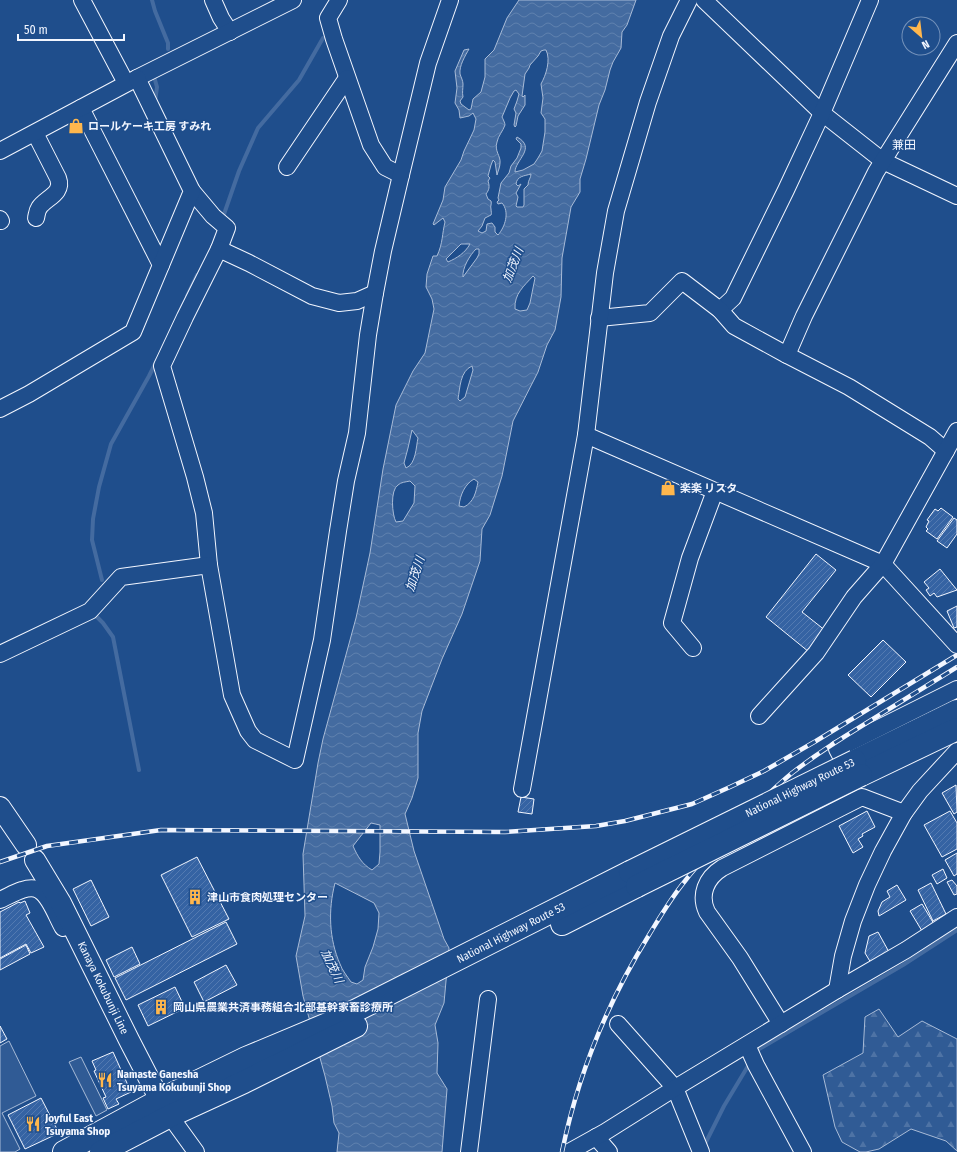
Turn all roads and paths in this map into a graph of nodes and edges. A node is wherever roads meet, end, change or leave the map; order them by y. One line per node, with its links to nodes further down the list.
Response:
1 (82, 0): 12 (street)
2 (213, 0): 9 (street)
3 (293, 0): 9 (street)
4 (339, 0): 11 (street)
5 (450, 0): 19 (street)
6 (689, 0): 27 (street)
7 (704, 0): 14 (street)
8 (870, 0): 14 (street)
9 (230, 32): 12 (street)
10 (957, 43): 17 (street)
11 (348, 78): 18 (street); 19 (street)
12 (132, 81): 13 (street); 20 (street)
13 (81, 108): 15 (street); 24 (street)
14 (822, 113): 17 (street); 26 (street)
15 (35, 133): 16 (street); 22 (street)
16 (0, 151)
17 (883, 162): 21 (street); 28 (street)
18 (287, 167)
19 (401, 174): 25 (street)
20 (192, 191): 23 (street); 24 (street)
21 (957, 196)
22 (36, 218)
23 (219, 249): 25 (street); 35 (street)
24 (161, 265): 29 (street)
25 (375, 293): 35 (street)
26 (720, 310): 27 (street); 28 (street)
27 (599, 318): 31 (street)
28 (787, 355): 32 (street)
29 (0, 409)
30 (957, 431): 32 (street)
31 (586, 435): 33 (street); 45 (street)
32 (946, 451): 34 (street)
33 (715, 491): 34 (street); 37 (street)
34 (883, 564): 36 (street); 41 (street)
35 (209, 565): 38 (street)
36 (957, 644)
37 (693, 648)
38 (0, 654)
39 (957, 689): 46 (street)
40 (957, 711): 44 (highway, National Highway Route 53)
41 (759, 716)
42 (957, 729): 44 (highway, National Highway Route 53)
43 (957, 751): 48 (street)
44 (858, 768): 51 (highway, National Highway Route 53, bridge)
45 (522, 789)
46 (862, 797): 48 (street); 56 (street)
47 (0, 807): 53 (main road, Kanaya Kokubunji Line)
48 (904, 813): 52 (street)
49 (0, 900): 53 (street)
50 (957, 917): 52 (street)
51 (485, 954): 59 (highway, National Highway Route 53); 59 (highway, National Highway Route 53)
52 (837, 990): 56 (street)
53 (106, 994): 59 (main road, Kanaya Kokubunji Line)
54 (488, 999): 64 (street)
55 (618, 1024): 58 (street)
56 (781, 1024): 57 (street)
57 (746, 1045): 58 (street); 68 (street)
58 (675, 1088): 60 (street); 67 (street)
59 (165, 1108): 61 (highway, National Highway Route 53); 62 (highway, National Highway Route 53); 63 (street)
60 (596, 1137): 65 (street); 66 (street)
61 (64, 1152)
62 (101, 1152)
63 (196, 1152)
64 (469, 1152)
65 (568, 1152)
66 (609, 1152)
67 (701, 1152)
68 (803, 1152)

